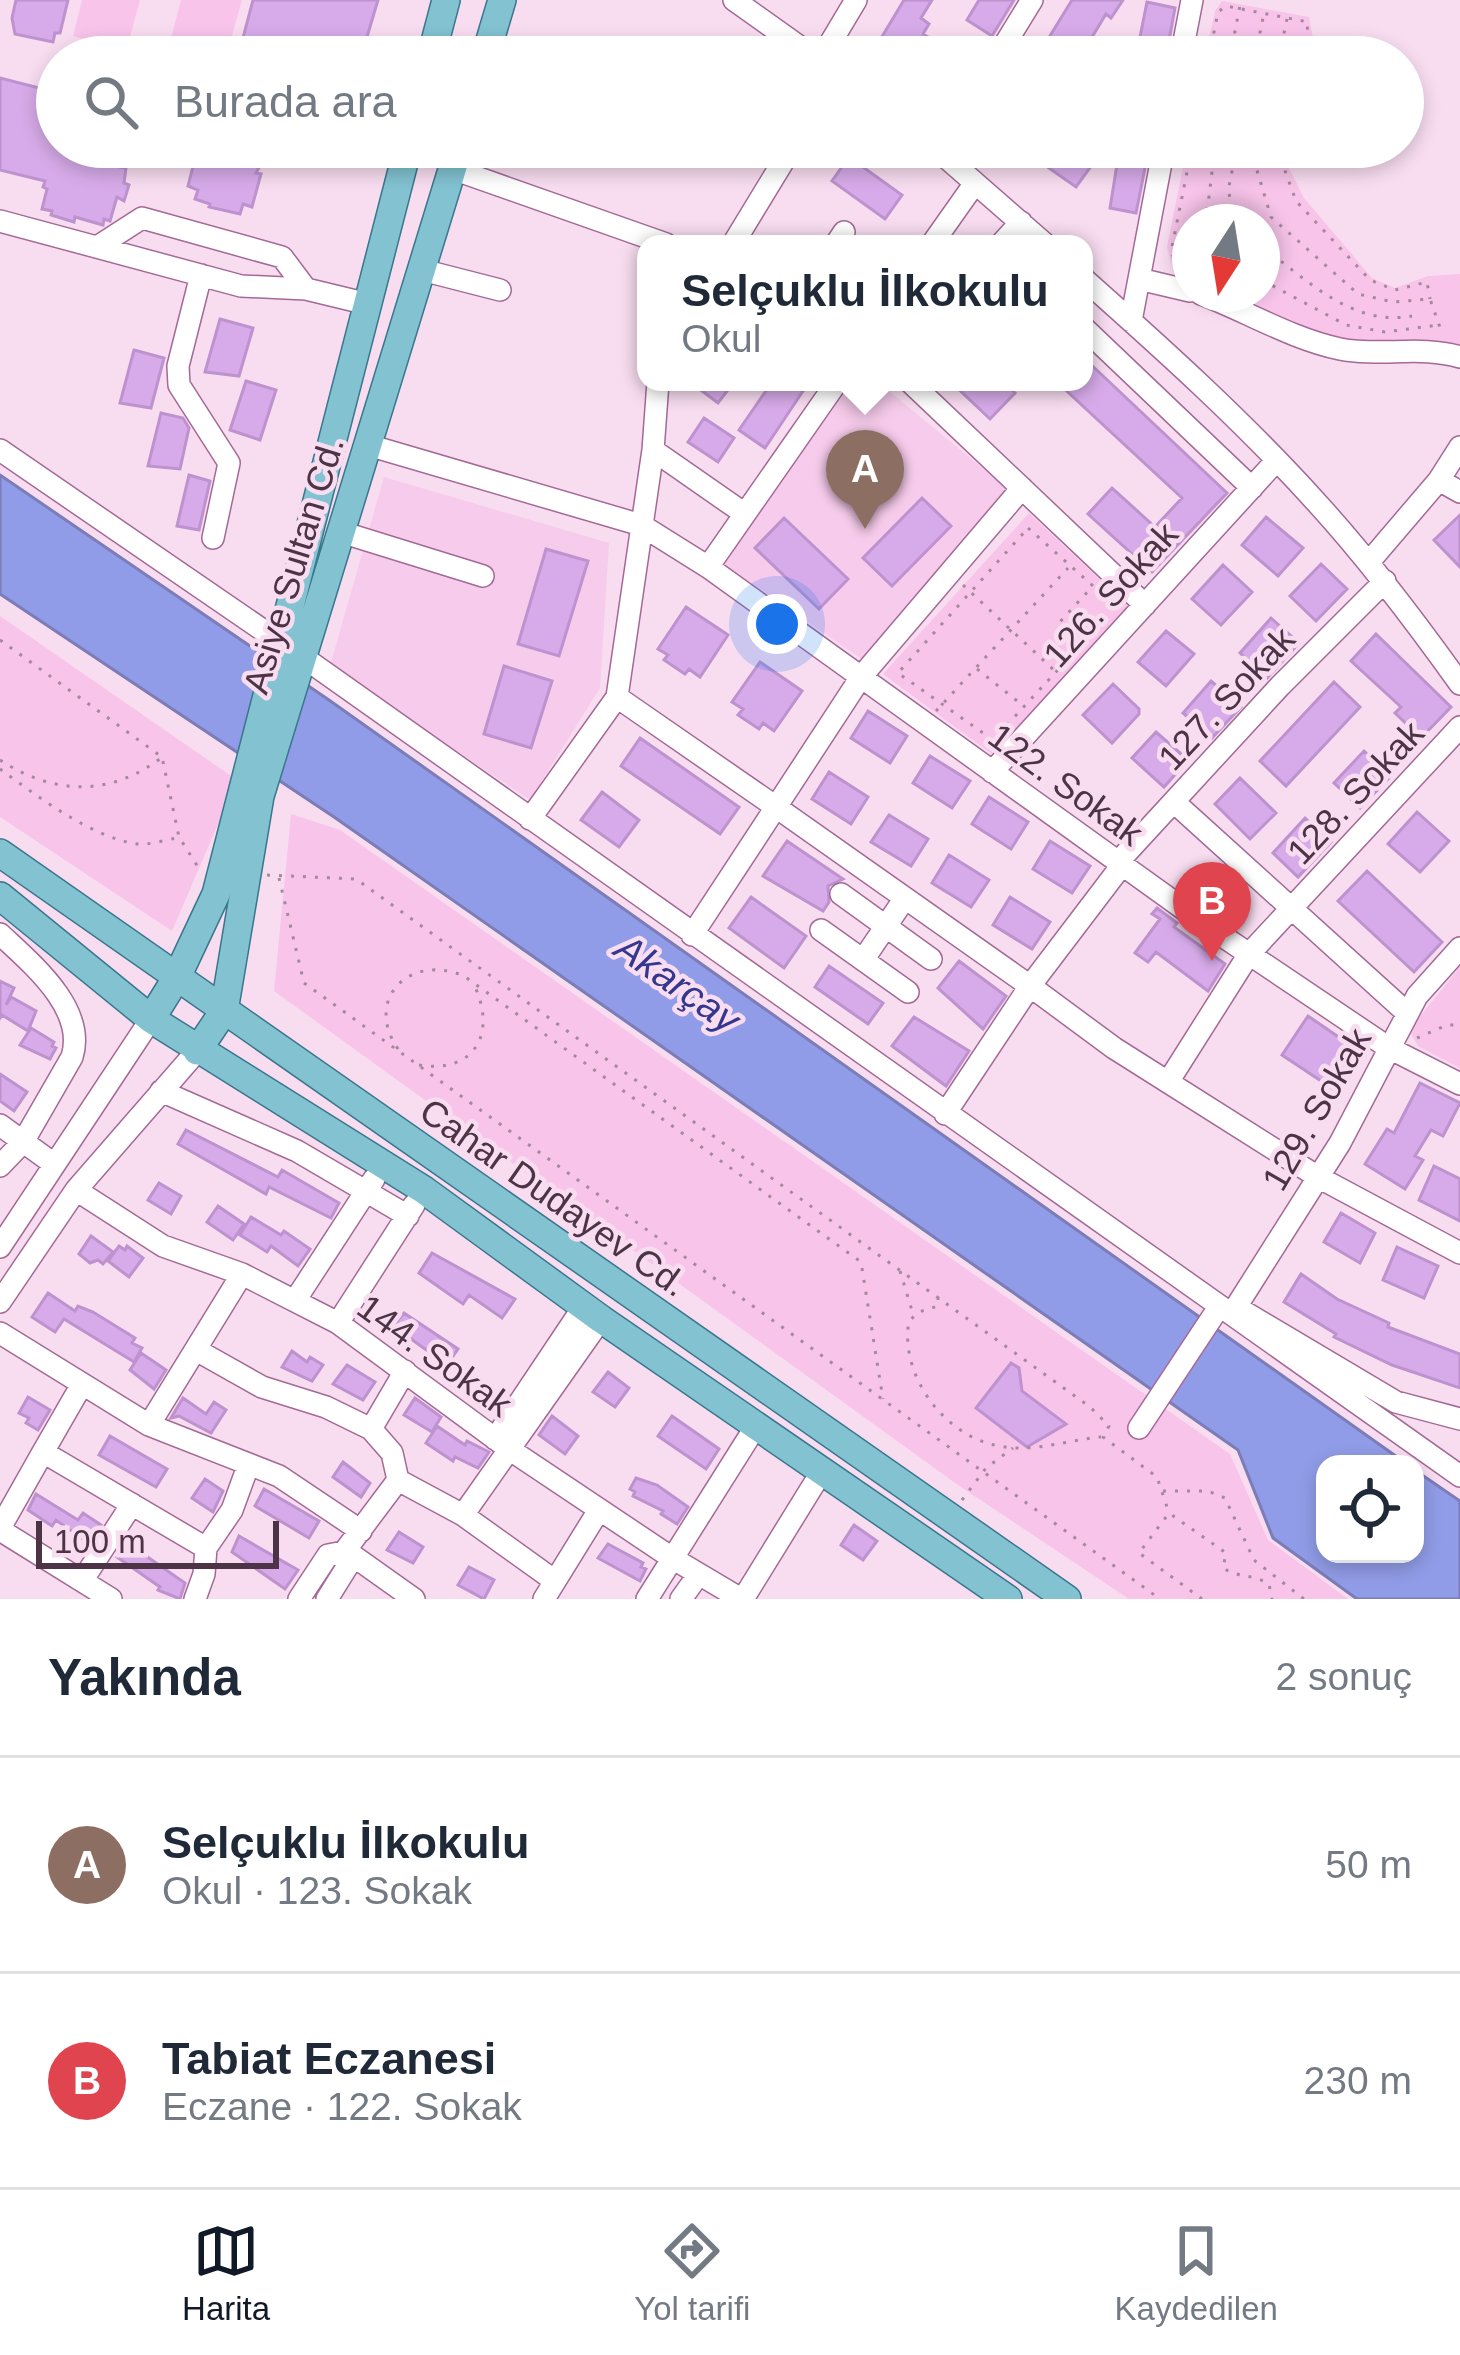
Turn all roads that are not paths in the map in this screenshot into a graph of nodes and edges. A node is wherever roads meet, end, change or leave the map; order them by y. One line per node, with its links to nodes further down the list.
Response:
1 (446, 0): 9 (main road)
2 (502, 0): 10 (main road)
3 (716, 0): 8 (street)
4 (734, 0): 8 (street)
5 (856, 0): 12 (street)
6 (1032, 0): 13 (street)
7 (1192, 0): 14 (street)
8 (772, 26): 11 (street)
9 (437, 36)
10 (491, 36)
11 (787, 36)
12 (832, 36)
13 (1010, 36)
14 (1185, 36)
15 (403, 168): 37 (main road, Asiye Sultan Cd.)
16 (453, 168): 30 (main road, Asiye Sultan Cd.)
17 (480, 168): 24 (street)
18 (779, 168): 25 (street)
19 (959, 168): 21 (street)
20 (1160, 168): 32 (street)
21 (975, 183): 23 (street); 26 (street)
22 (0, 220): 29 (street)
23 (1021, 222): 27 (street); 28 (street)
24 (644, 235)
25 (738, 235)
26 (938, 235)
27 (1009, 235)
28 (1035, 235)
29 (97, 247): 31 (street); 35 (street)
30 (422, 270): 36 (street); 45 (main road, Asiye Sultan Cd.)
31 (201, 274): 35 (street); 57 (street)
32 (1139, 278): 33 (street); 39 (street)
33 (1172, 286)
34 (1093, 287): 39 (street)
35 (306, 289): 37 (street)
36 (500, 290)
37 (368, 304): 63 (main road, Asiye Sultan Cd.)
38 (1246, 312): 41 (street)
39 (1131, 321): 49 (street)
40 (1093, 337): 52 (street)
41 (1460, 357)
42 (657, 391): 48 (street)
43 (831, 391): 54 (street)
44 (920, 391): 51 (street)
45 (368, 446): 55 (street, 122. Sokak); 56 (main road, Asiye Sultan Cd.)
46 (1460, 448): 50 (street)
47 (0, 450): 63 (street)
48 (652, 450): 54 (street); 55 (street)
49 (1276, 461): 52 (street, 126. Sokak); 58 (street)
50 (1439, 480): 53 (street); 58 (street)
51 (1022, 488): 62 (street); 64 (street)
52 (1252, 488): 62 (street, 126. Sokak)
53 (1460, 492)
54 (745, 514): 59 (street)
55 (641, 525): 59 (street, 122. Sokak); 66 (street)
56 (341, 532): 60 (street); 63 (main road, Asiye Sultan Cd.)
57 (213, 538)
58 (1369, 562): 61 (street)
59 (708, 568): 64 (street, 122. Sokak)
60 (484, 576)
61 (1385, 581): 65 (street); 70 (street, 127. Sokak)
62 (1144, 605): 68 (street, 126. Sokak)
63 (290, 659): 69 (main road, Asiye Sultan Cd.); 72 (street)
64 (861, 677): 68 (street, 122. Sokak); 71 (street)
65 (1460, 684)
66 (616, 697): 71 (street); 72 (street)
67 (1460, 727): 78 (street, 128. Sokak)
68 (992, 772): 74 (street, 122. Sokak)
69 (252, 792): 87 (main road, Asiye Sultan Cd.); 90 (main road, Asiye Sultan Cd.)
70 (1174, 802): 74 (street, 127. Sokak); 78 (street)
71 (776, 807): 77 (street); 82 (street)
72 (530, 819): 82 (street)
73 (0, 854): 87 (main road, Cahar Dudayev Cd.)
74 (1120, 864): 84 (street, 122. Sokak); 88 (street, 127. Sokak)
75 (842, 895): 79 (street)
76 (0, 896): 91 (main road, Cahar Dudayev Cd.)
77 (905, 898): 79 (street); 88 (street)
78 (1293, 907): 84 (street, 128. Sokak); 92 (street)
79 (886, 926): 85 (street); 86 (street)
80 (821, 930): 85 (street)
81 (0, 934): 100 (street)
82 (692, 935): 98 (street)
83 (1460, 948): 92 (street, 129. Sokak)
84 (1249, 954): 93 (street, 122. Sokak); 95 (street, 128. Sokak)
85 (863, 959): 89 (street)
86 (931, 959)
87 (177, 977): 90 (main road, Cahar Dudayev Cd.); 91 (main road, Asiye Sultan Cd.)
88 (1030, 986): 95 (street); 98 (street, 127. Sokak)
89 (908, 992)
90 (224, 1011): 94 (main road); 152 (main road, Cahar Dudayev Cd.)
91 (151, 1019): 94 (main road, Cahar Dudayev Cd.); 101 (street)
92 (1412, 1022): 93 (street, 129. Sokak)
93 (1389, 1048): 96 (street, 122. Sokak); 104 (street, 129. Sokak)
94 (197, 1051): 97 (street); 102 (main road, Cahar Dudayev Cd.)
95 (1168, 1082): 104 (street)
96 (1460, 1084)
97 (161, 1091): 105 (street); 106 (street)
98 (945, 1114): 114 (street)
99 (0, 1125): 100 (street)
100 (23, 1142): 101 (street); 103 (street)
101 (53, 1164): 109 (street)
102 (383, 1164): 106 (street); 107 (main road, Cahar Dudayev Cd.)
103 (0, 1166)
104 (1318, 1177): 110 (street); 114 (street, 129. Sokak)
105 (76, 1190): 111 (street, 144. Sokak); 113 (street)
106 (366, 1190): 108 (street); 112 (street)
107 (424, 1190): 108 (street); 115 (main road, Cahar Dudayev Cd.)
108 (408, 1216): 116 (street)
109 (0, 1247)
110 (1460, 1253)
111 (242, 1274): 112 (street, 144. Sokak); 118 (street)
112 (296, 1299): 116 (street, 144. Sokak)
113 (0, 1302)
114 (1228, 1307): 121 (street); 124 (street, 129. Sokak); 130 (street)
115 (592, 1312): 123 (main road, Cahar Dudayev Cd.); 126 (street)
116 (338, 1323): 119 (street, 144. Sokak)
117 (0, 1333): 120 (street)
118 (198, 1351): 122 (street); 125 (street)
119 (405, 1371): 125 (street); 126 (street, 144. Sokak)
120 (81, 1386): 122 (street); 127 (street)
121 (1460, 1418)
122 (149, 1425): 128 (street)
123 (756, 1426): 129 (main road, Cahar Dudayev Cd.); 139 (street)
124 (1139, 1428)
125 (371, 1429): 131 (street)
126 (503, 1445): 133 (street, 144. Sokak); 134 (street)
127 (43, 1451): 132 (street); 135 (street)
128 (248, 1466): 136 (street); 137 (street)
129 (822, 1471): 150 (street); 151 (main road, Cahar Dudayev Cd.)
130 (1460, 1476)
131 (398, 1480): 134 (street); 136 (street)
132 (132, 1504): 137 (street); 141 (street)
133 (599, 1510): 139 (street, 144. Sokak); 142 (street)
134 (463, 1515): 142 (street)
135 (0, 1529): 141 (street)
136 (361, 1531): 138 (street)
137 (206, 1548): 144 (street)
138 (345, 1551): 145 (street); 146 (street); 147 (street)
139 (672, 1558): 140 (street, 144. Sokak); 148 (street)
140 (698, 1574): 149 (street); 150 (street, 144. Sokak)
141 (82, 1581): 143 (street)
142 (550, 1590)
143 (111, 1599)
144 (195, 1599)
145 (299, 1599)
146 (327, 1599)
147 (414, 1599)
148 (647, 1599)
149 (681, 1599)
150 (742, 1599)
151 (1008, 1599)
152 (1067, 1599)

